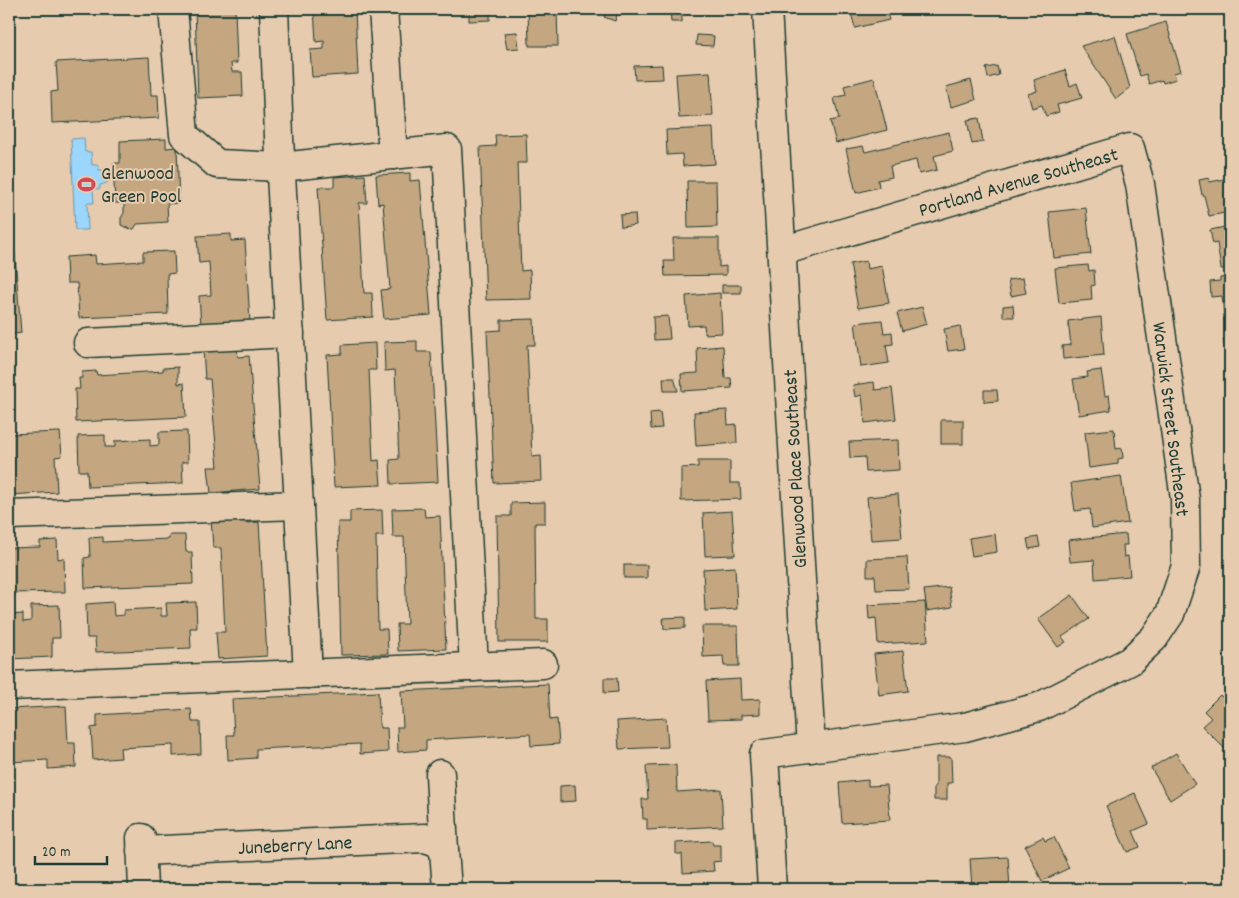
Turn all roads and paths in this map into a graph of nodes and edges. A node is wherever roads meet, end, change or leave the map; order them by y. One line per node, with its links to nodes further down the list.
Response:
1 (173, 9): 6 (street)
2 (274, 9): 6 (street)
3 (383, 9): 5 (street)
4 (767, 9): 7 (street, Glenwood Place Southeast)
5 (393, 155): 6 (street); 14 (street)
6 (281, 166): 9 (street)
7 (782, 251): 8 (street, Portland Avenue Southeast); 17 (street, Glenwood Place Southeast)
8 (1153, 274): 17 (street, Warwick Street Southeast)
9 (290, 333): 10 (street); 11 (street)
10 (88, 344)
11 (299, 504): 12 (street); 15 (street)
12 (9, 515)
13 (543, 664): 14 (street)
14 (474, 667): 15 (street)
15 (308, 674): 16 (street)
16 (9, 686)
17 (810, 748): 22 (street)
18 (440, 774): 19 (street)
19 (444, 850): 20 (street, Juneberry Lane); 21 (street)
20 (143, 889)
21 (447, 889)
22 (772, 889)

